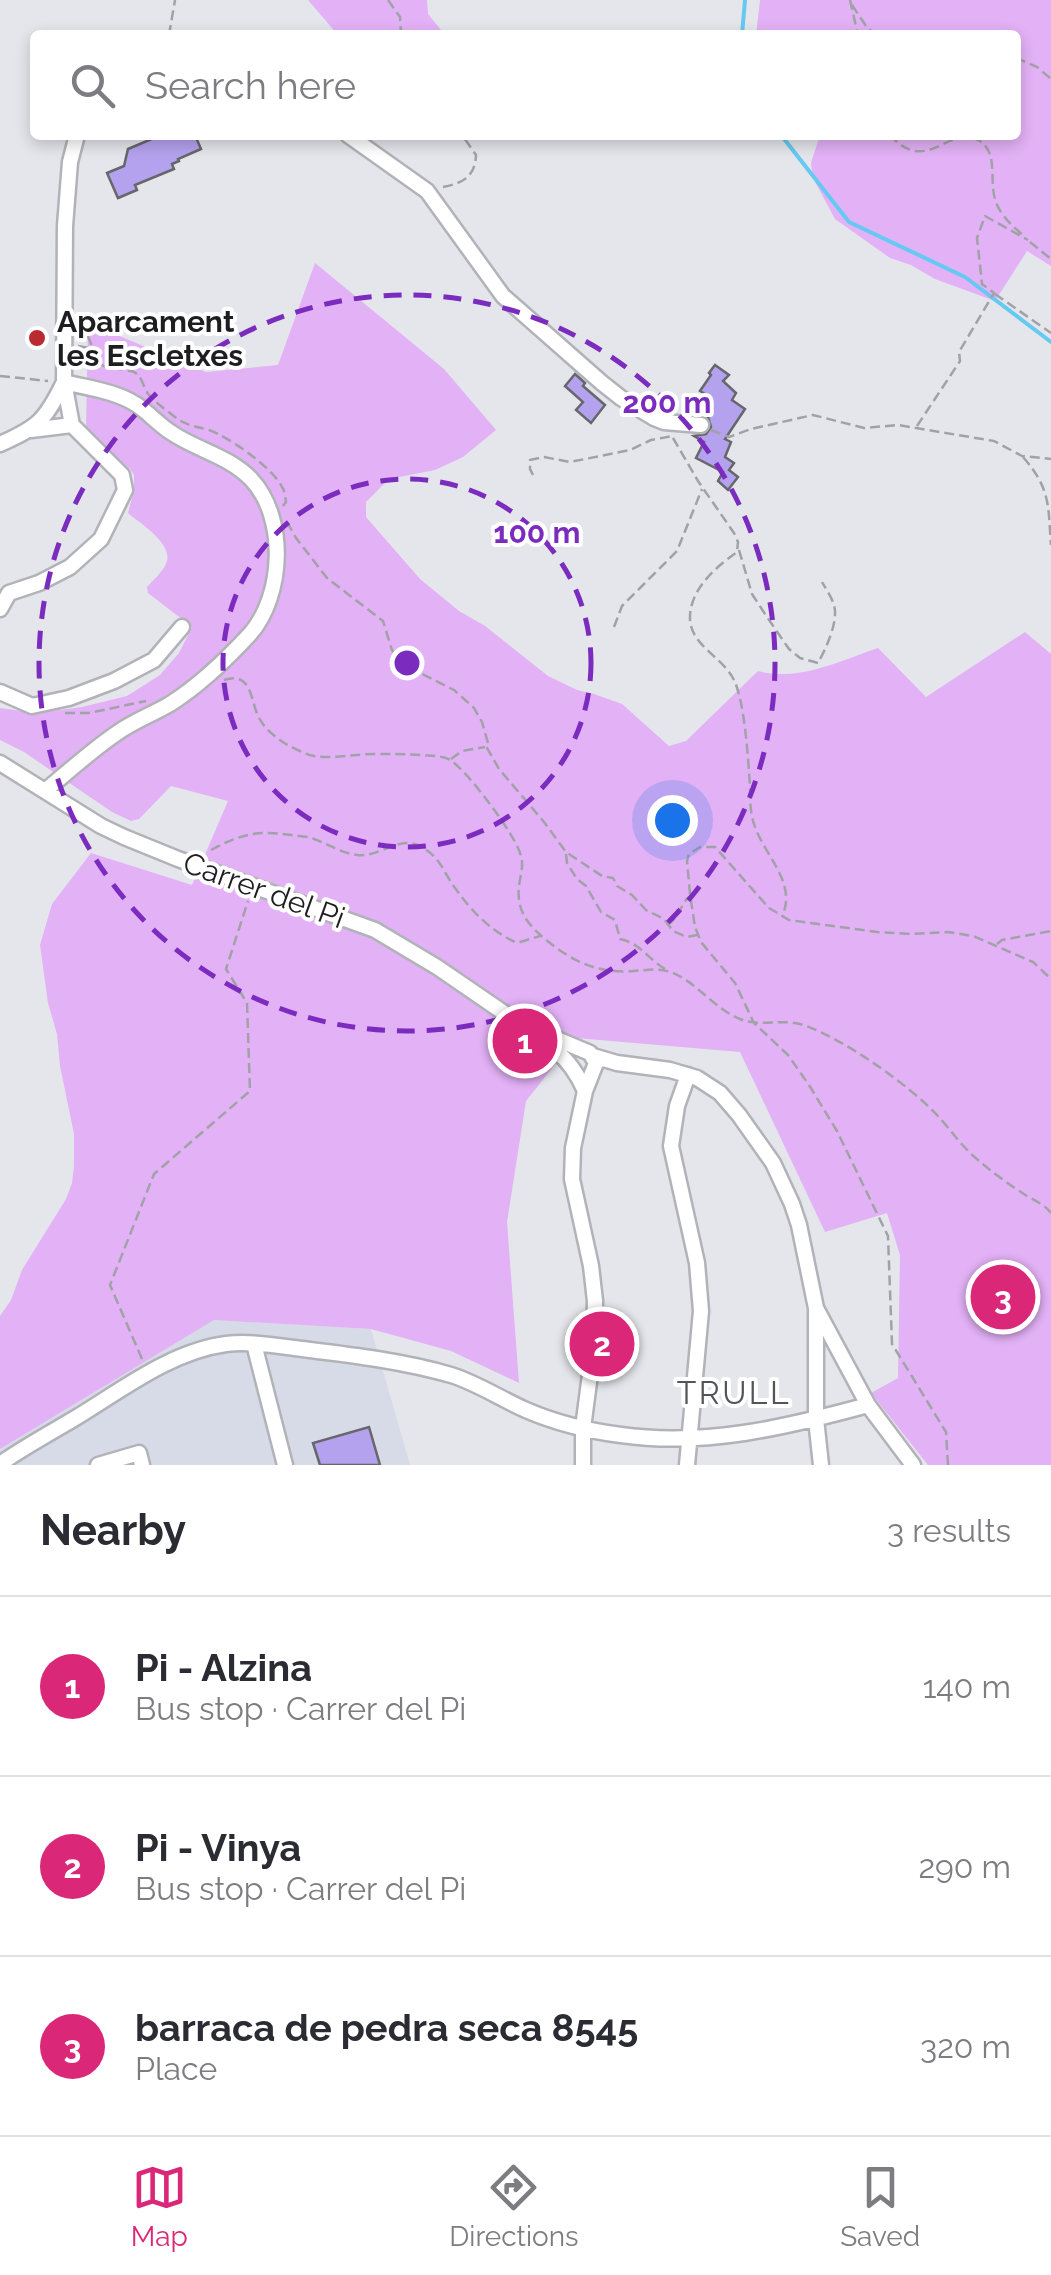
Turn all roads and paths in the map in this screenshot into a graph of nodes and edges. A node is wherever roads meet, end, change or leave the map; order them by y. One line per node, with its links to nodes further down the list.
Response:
1 (175, 0): 4 (path)
2 (388, 0): 5 (path)
3 (851, 2): 6 (path); 7 (path)
4 (170, 30)
5 (400, 30)
6 (857, 30)
7 (870, 30)
8 (1021, 60): 9 (path)
9 (1051, 79)
10 (76, 140): 20 (street)
11 (355, 140): 16 (street)
12 (466, 140): 16 (path)
13 (896, 140): 14 (path)
14 (957, 140)
15 (976, 140): 17 (path)
16 (427, 190): 27 (street)
17 (1028, 240): 18 (path); 19 (path)
18 (1051, 259)
19 (994, 293): 21 (path); 28 (path)
20 (64, 318): 22 (street); 23 (path)
21 (1051, 333)
22 (64, 340): 23 (path); 25 (street)
23 (94, 353): 47 (path)
24 (0, 376): 25 (path)
25 (64, 382): 26 (street); 29 (street); 43 (street)
26 (72, 425): 29 (street); 39 (street)
27 (696, 425): 28 (path); 30 (path)
28 (916, 428): 32 (path)
29 (31, 430): 31 (street)
30 (672, 437): 34 (path); 35 (path)
31 (0, 444)
32 (1022, 456): 33 (path); 36 (path)
33 (1051, 459)
34 (533, 476)
35 (702, 488): 37 (path); 42 (path)
36 (1051, 546)
37 (739, 548): 38 (path); 55 (path)
38 (822, 582)
39 (4, 588): 40 (street)
40 (0, 610)
41 (182, 627): 44 (street)
42 (614, 627)
43 (201, 681): 48 (path); 50 (street)
44 (0, 692)
45 (154, 699): 46 (path)
46 (59, 714)
47 (486, 746): 48 (path); 52 (path)
48 (450, 760): 59 (path)
49 (0, 763): 50 (street, Carrer del Pi)
50 (46, 790): 53 (street, Carrer del Pi)
51 (211, 850): 59 (path)
52 (566, 852): 56 (path); 61 (path)
53 (254, 886): 64 (street, Carrer del Pi); 69 (path)
54 (690, 896): 55 (path); 56 (path); 58 (path)
55 (782, 917): 60 (path)
56 (668, 924): 58 (path)
57 (1051, 931): 60 (path)
58 (698, 935): 63 (path)
59 (542, 936): 61 (path)
60 (996, 945): 62 (path)
61 (667, 971): 63 (path)
62 (1051, 980)
63 (754, 1023): 66 (path); 82 (path)
64 (586, 1065): 65 (street); 72 (street)
65 (688, 1075): 67 (street); 73 (street)
66 (1051, 1213)
67 (816, 1308): 70 (street); 71 (street)
68 (254, 1344): 69 (street); 72 (street); 77 (street)
69 (148, 1374): 74 (street)
70 (868, 1405): 71 (street); 81 (street)
71 (816, 1419): 73 (street); 80 (street)
72 (583, 1428): 73 (street); 78 (street)
73 (689, 1438): 79 (street)
74 (0, 1464)
75 (98, 1465): 76 (street)
76 (142, 1465)
77 (285, 1465)
78 (582, 1465)
79 (687, 1465)
80 (822, 1465)
81 (913, 1465)
82 (948, 1465)

